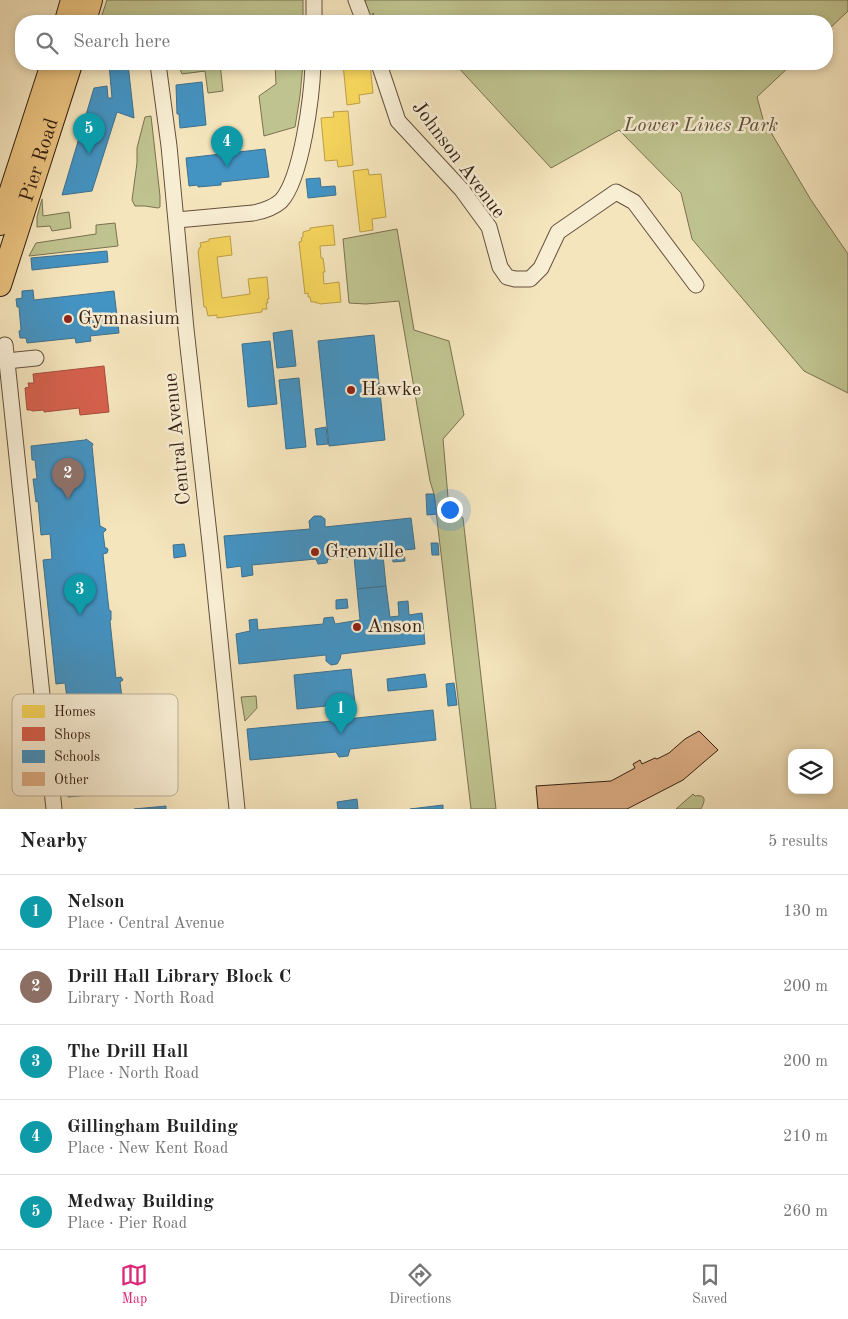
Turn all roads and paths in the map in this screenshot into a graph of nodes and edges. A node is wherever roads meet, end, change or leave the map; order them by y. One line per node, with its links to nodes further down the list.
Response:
1 (72, 0): 5 (main road)
2 (92, 0): 6 (main road)
3 (314, 0): 7 (street)
4 (356, 0): 8 (street)
5 (68, 15)
6 (87, 15)
7 (314, 15)
8 (362, 15)
9 (50, 70): 15 (main road, Pier Road)
10 (69, 70): 17 (main road, Pier Road)
11 (159, 70): 14 (street, Central Avenue)
12 (313, 70): 14 (street)
13 (381, 70): 16 (street, Johnson Avenue)
14 (177, 220): 24 (street, Central Avenue)
15 (0, 224)
16 (696, 284)
17 (0, 285)
18 (5, 346): 20 (street)
19 (36, 358): 20 (street)
20 (7, 362): 21 (street)
21 (42, 694)
22 (53, 796): 23 (street)
23 (54, 809)
24 (237, 809)

